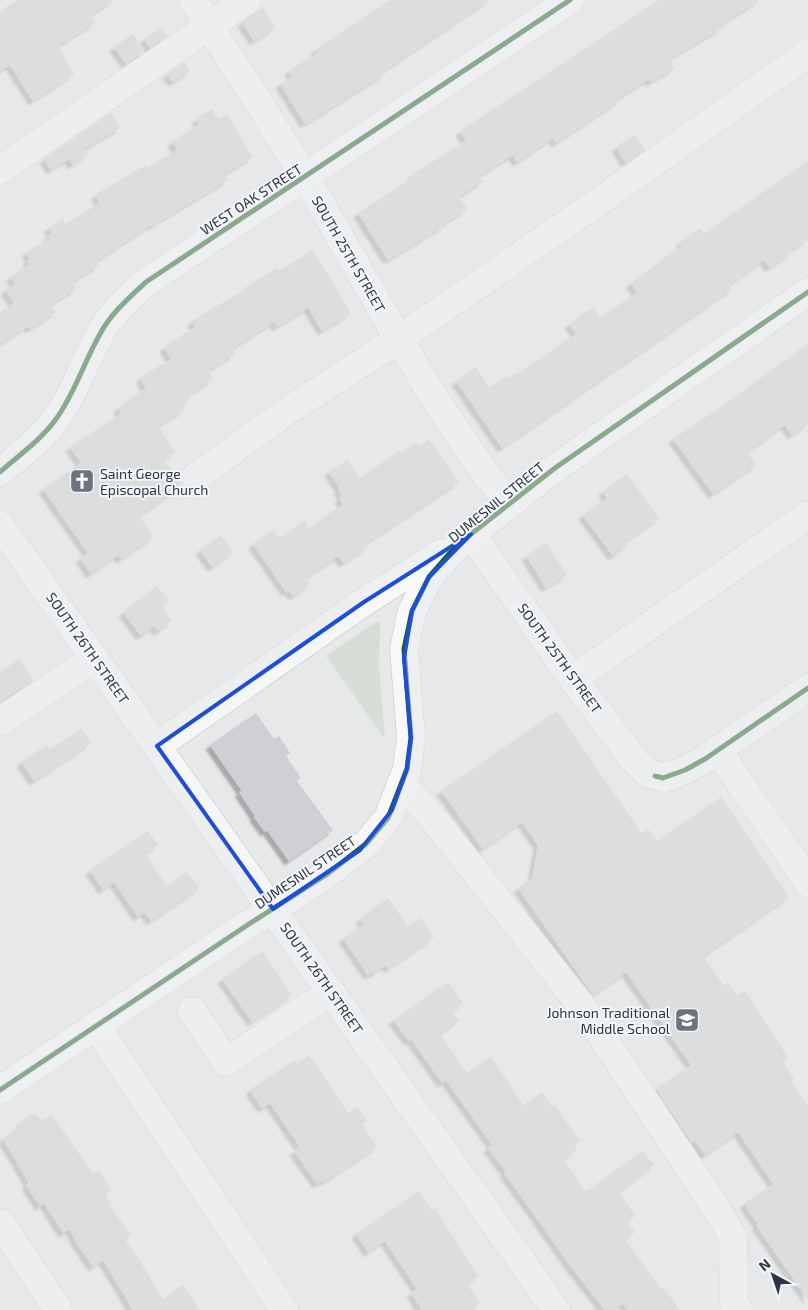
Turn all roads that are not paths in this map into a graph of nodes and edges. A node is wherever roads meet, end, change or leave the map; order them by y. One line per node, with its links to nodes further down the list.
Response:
1 (193, 0): 4 (street, SOUTH 25TH STREET)
2 (247, 0): 4 (street)
3 (570, 0): 7 (main road, WEST OAK STREET)
4 (210, 27): 6 (street); 7 (street, SOUTH 25TH STREET)
5 (808, 53): 9 (street)
6 (0, 170)
7 (304, 177): 9 (street, SOUTH 25TH STREET); 10 (main road, WEST OAK STREET)
8 (808, 292): 12 (main road, DUMESNIL STREET)
9 (399, 339): 11 (street); 12 (street, SOUTH 25TH STREET)
10 (0, 472)
11 (196, 477)
12 (509, 504): 15 (main road, DUMESNIL STREET)
13 (808, 515): 18 (street)
14 (0, 525): 17 (street, SOUTH 26TH STREET)
15 (471, 534): 16 (main road, DUMESNIL STREET); 18 (street, SOUTH 25TH STREET); 23 (main road, DUMESNIL STREET)
16 (364, 602): 21 (street, DUMESNIL STREET)
17 (95, 658): 20 (street); 21 (street, SOUTH 26TH STREET)
18 (573, 679): 22 (street, SOUTH 25TH STREET)
19 (808, 688): 22 (street)
20 (0, 720)
21 (157, 746): 25 (street, SOUTH 26TH STREET)
22 (718, 750): 24 (street)
23 (402, 783): 25 (main road, DUMESNIL STREET); 34 (street)
24 (808, 883)
25 (273, 909): 26 (street, SOUTH 26TH STREET); 28 (main road, DUMESNIL STREET)
26 (331, 992): 27 (street); 33 (street, SOUTH 26TH STREET)
27 (192, 1011)
28 (96, 1026): 29 (main road, DUMESNIL STREET); 32 (street)
29 (0, 1090)
30 (0, 1223): 31 (street)
31 (58, 1310)
32 (284, 1310)
33 (556, 1310)
34 (739, 1310)

